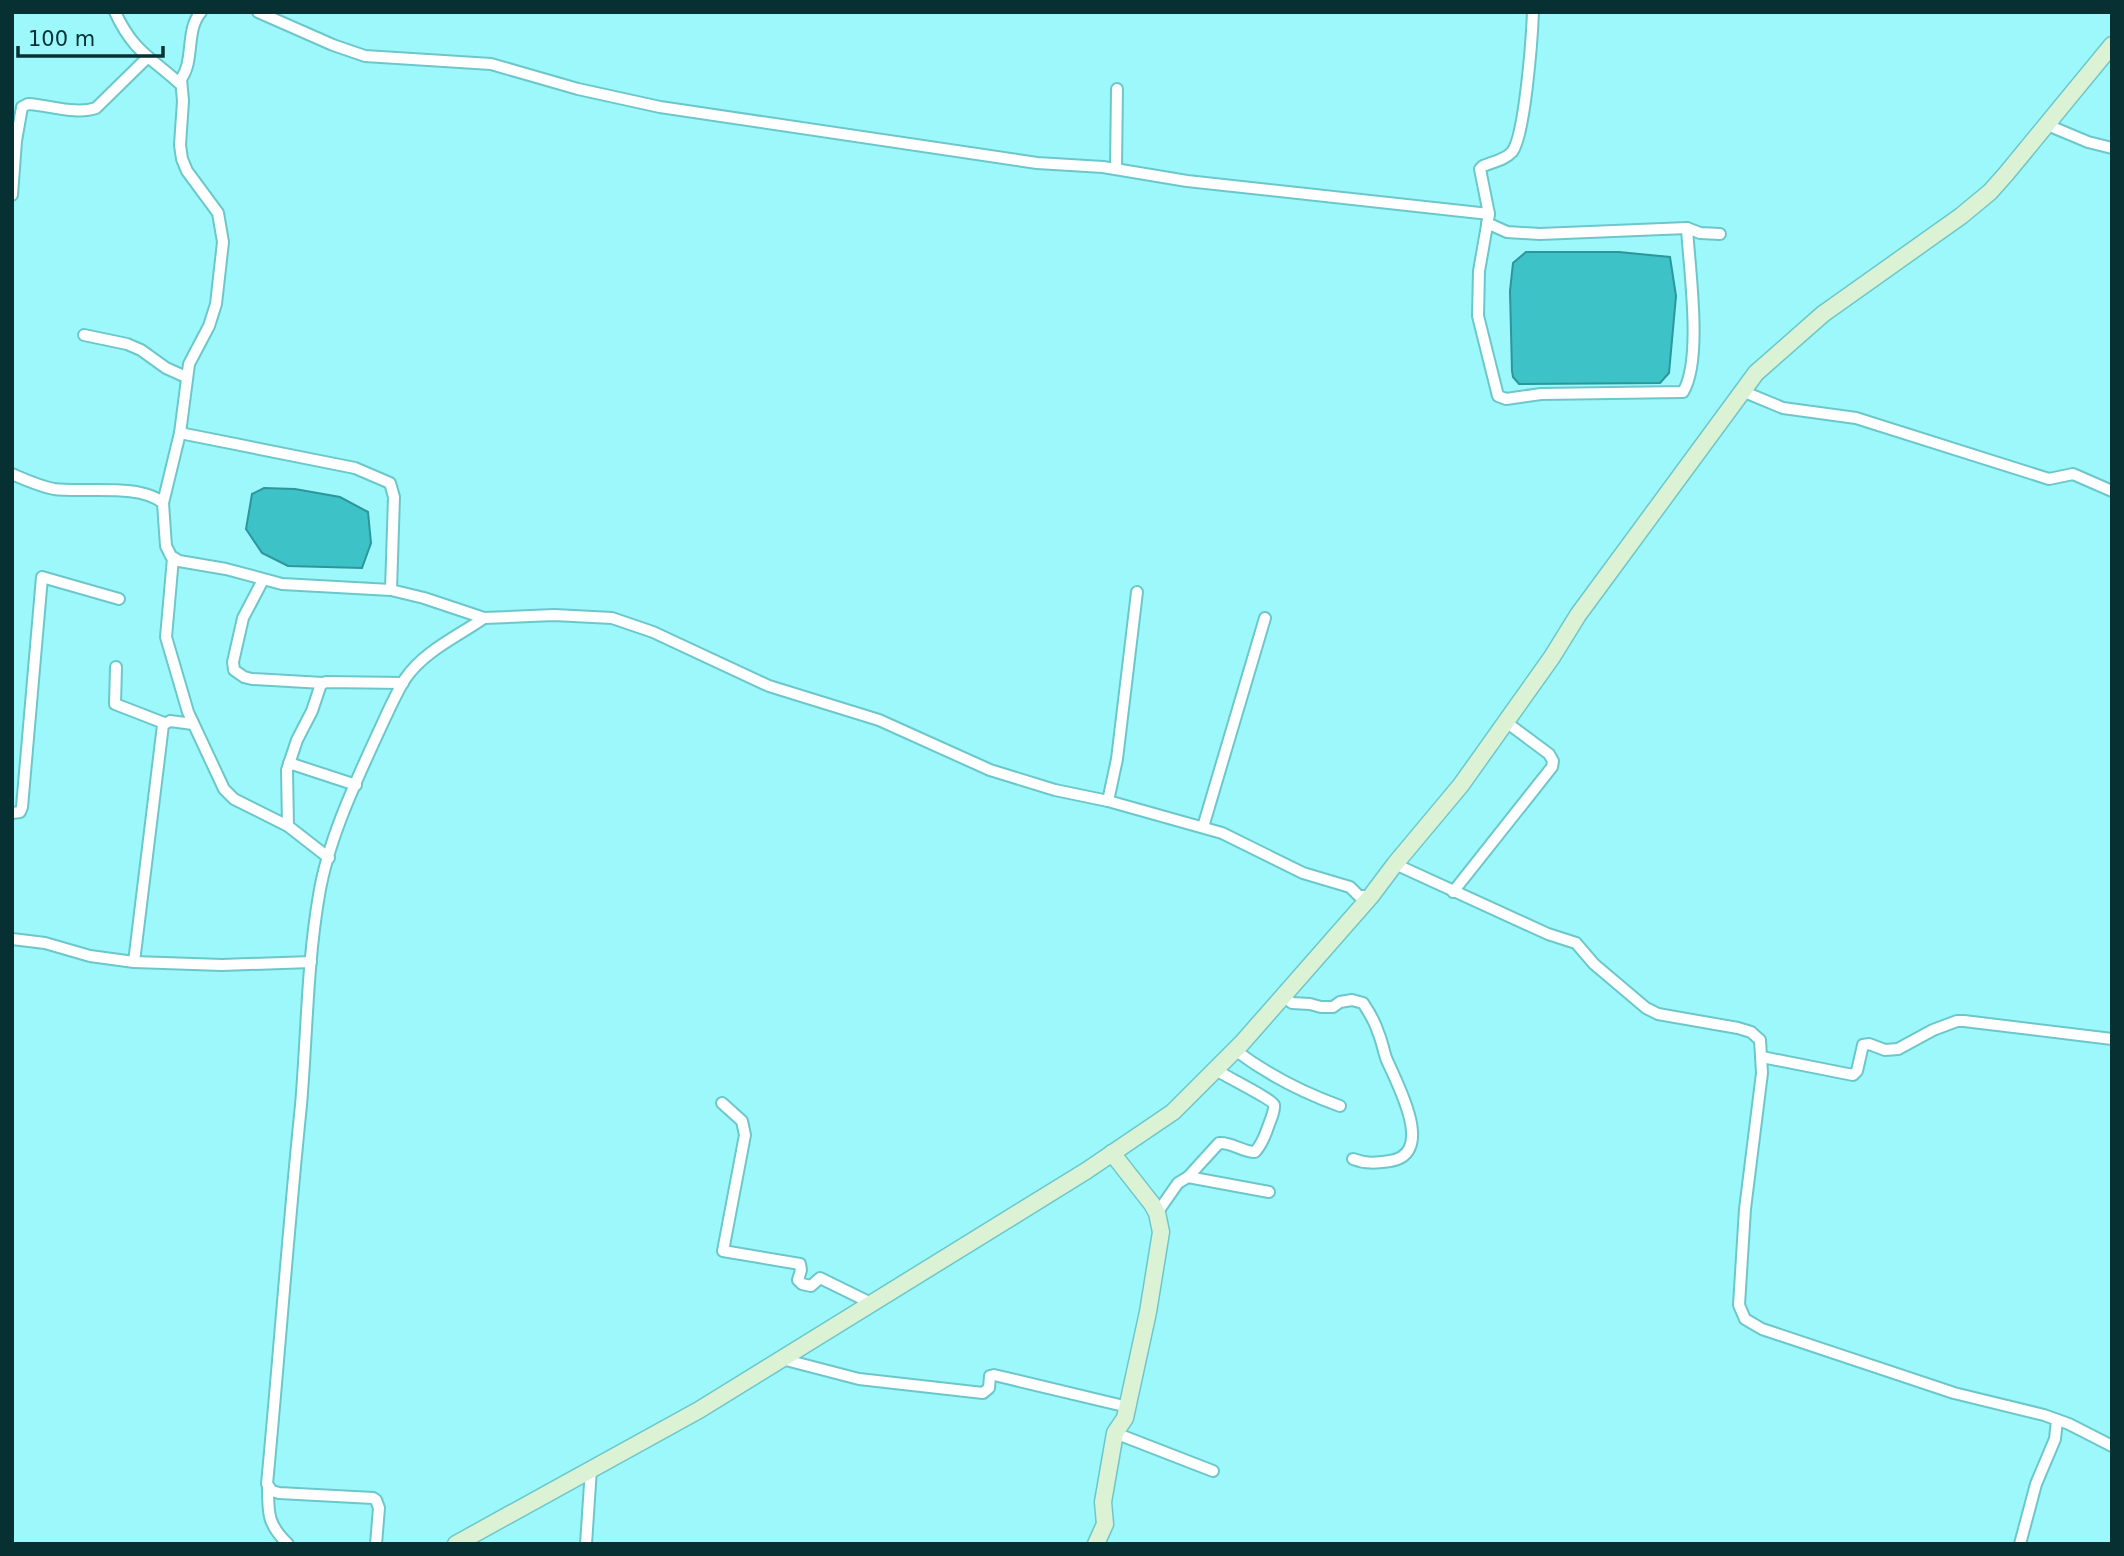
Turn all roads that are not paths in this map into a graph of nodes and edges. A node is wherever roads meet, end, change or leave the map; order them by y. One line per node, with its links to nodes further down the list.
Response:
1 (115, 12): 6 (street)
2 (201, 12): 7 (street)
3 (258, 12): 11 (street)
4 (1533, 12): 13 (street)
5 (2112, 45): 9 (street)
6 (147, 58): 7 (street); 12 (street)
7 (181, 79): 17 (street)
8 (1116, 89): 11 (street)
9 (2045, 124): 10 (street); 18 (street)
10 (2112, 148)
11 (1116, 168): 13 (street)
12 (12, 195)
13 (1488, 219): 14 (street); 14 (street)
14 (1687, 228): 15 (street)
15 (1720, 234)
16 (84, 335): 17 (street)
17 (186, 377): 19 (street)
18 (1742, 391): 21 (street); 33 (street)
19 (180, 433): 22 (street); 25 (street)
20 (12, 474): 22 (street)
21 (2112, 491)
22 (163, 503): 23 (street)
23 (173, 558): 24 (street); 35 (street)
24 (263, 580): 25 (street); 31 (street)
25 (391, 590): 28 (street)
26 (1137, 592): 38 (street)
27 (119, 598): 39 (street)
28 (484, 618): 32 (street); 38 (street)
29 (1265, 618): 41 (street)
30 (116, 667): 34 (street)
31 (323, 683): 32 (street); 36 (street)
32 (403, 683): 37 (street)
33 (1506, 722): 43 (street); 44 (street)
34 (164, 723): 35 (street); 47 (street)
35 (193, 724): 40 (street)
36 (289, 764): 37 (street); 40 (street)
37 (356, 785): 42 (street)
38 (1108, 801): 41 (street)
39 (12, 813)
40 (288, 826): 42 (street)
41 (1203, 827): 45 (street)
42 (329, 858): 48 (street)
43 (1395, 864): 44 (street); 45 (street)
44 (1454, 892): 52 (street)
45 (1371, 896): 49 (street)
46 (12, 939): 47 (street)
47 (134, 962): 48 (street)
48 (311, 962): 69 (street)
49 (1284, 997): 51 (street); 57 (street)
50 (2112, 1039): 52 (street)
51 (1235, 1051): 53 (street); 55 (street)
52 (1762, 1057): 64 (street)
53 (1216, 1070): 56 (street); 58 (street)
54 (722, 1103): 61 (street)
55 (1340, 1106)
56 (1112, 1153): 60 (street); 61 (street)
57 (1353, 1159)
58 (1188, 1177): 59 (street); 60 (street)
59 (1269, 1192)
60 (1157, 1213): 63 (street)
61 (871, 1303): 62 (street)
62 (782, 1359): 63 (street); 67 (street)
63 (1128, 1407): 65 (street)
64 (2057, 1420): 66 (street); 75 (street)
65 (1115, 1433): 68 (street); 74 (street)
66 (2112, 1446)
67 (591, 1469): 72 (street); 73 (street)
68 (1213, 1471)
69 (268, 1488): 70 (street); 71 (street)
70 (288, 1544)
71 (376, 1544)
72 (456, 1544)
73 (586, 1544)
74 (1096, 1544)
75 (2020, 1544)

